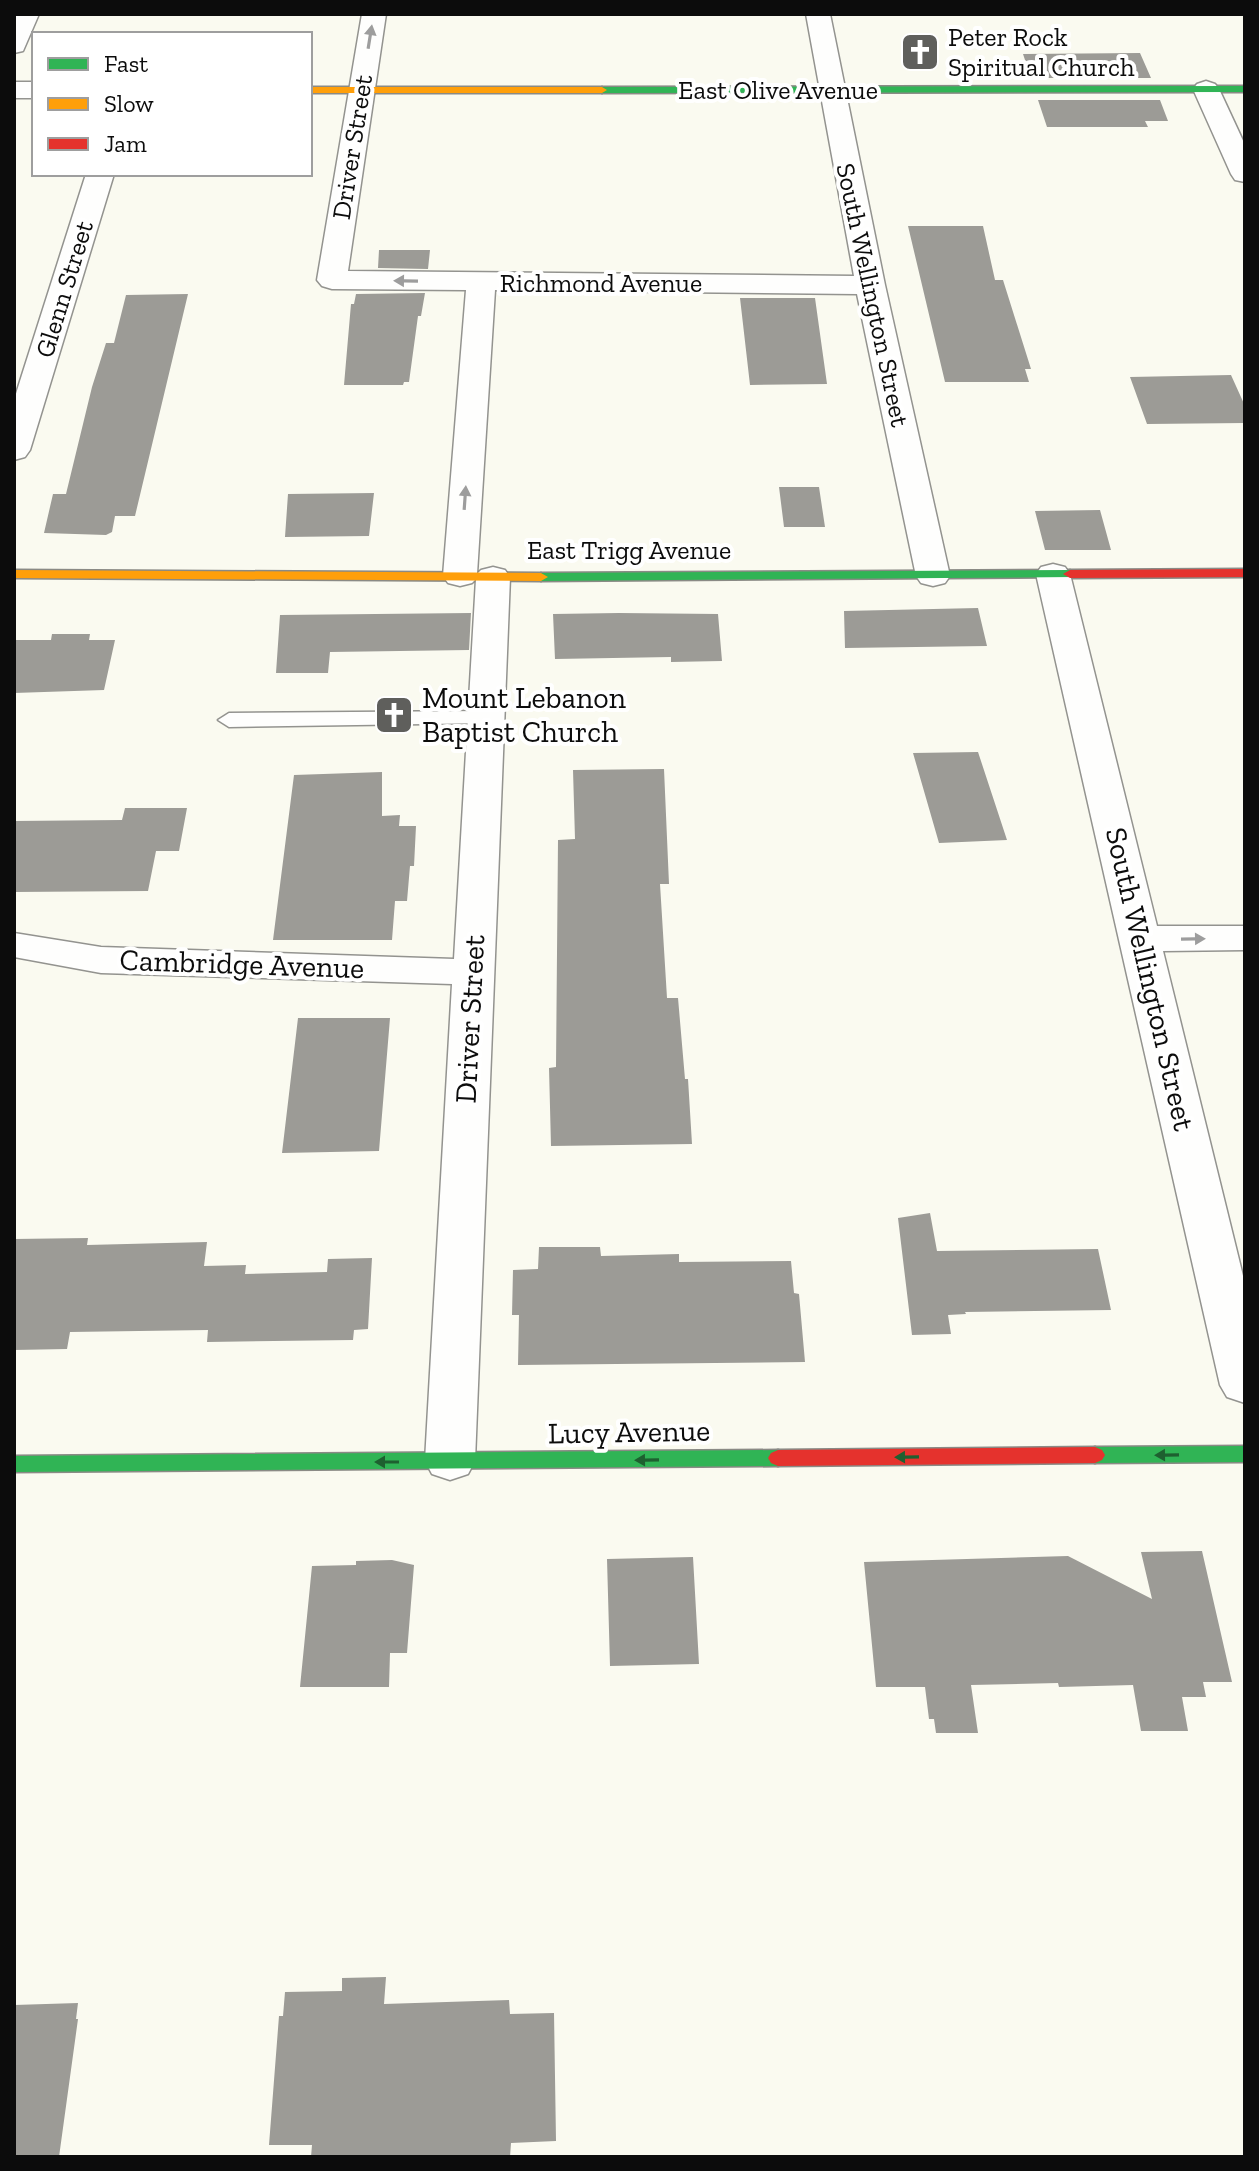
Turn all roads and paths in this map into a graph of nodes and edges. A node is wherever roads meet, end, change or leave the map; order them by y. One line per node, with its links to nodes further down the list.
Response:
1 (27, 14): 4 (street)
2 (374, 14): 8 (street, Driver Street, one-way to 2)
3 (818, 14): 9 (street, South Wellington Street)
4 (14, 46)
5 (1206, 89): 6 (street, East Olive Avenue); 9 (street, East Olive Avenue); 10 (street)
6 (1245, 89)
7 (312, 90): 8 (street, East Olive Avenue)
8 (361, 90): 9 (street, East Olive Avenue); 12 (street, Driver Street)
9 (831, 90): 14 (street, South Wellington Street)
10 (1245, 174)
11 (99, 176): 15 (street, Glenn Street)
12 (332, 280): 13 (street, Richmond Avenue, one-way to 12)
13 (481, 282): 14 (street, Richmond Avenue); 19 (street, Driver Street, one-way to 13)
14 (870, 285): 20 (street, South Wellington Street)
15 (14, 450)
16 (1245, 573): 18 (street, East Trigg Avenue)
17 (14, 574): 19 (street, East Trigg Avenue)
18 (1053, 574): 20 (street, East Trigg Avenue); 24 (street, South Wellington Street)
19 (476, 576): 20 (street, East Trigg Avenue); 21 (street, Driver Street)
20 (933, 576)
21 (485, 718): 22 (lane); 26 (street, Driver Street)
22 (229, 720)
23 (1245, 938): 24 (street, one-way to 23)
24 (1141, 939): 27 (street, South Wellington Street)
25 (14, 945): 26 (street, Cambridge Avenue)
26 (471, 972): 29 (street, Driver Street)
27 (1245, 1385)
28 (1245, 1454): 29 (street, Lucy Avenue, one-way to 29)
29 (450, 1461): 30 (street, Lucy Avenue, one-way to 30)
30 (14, 1464)

